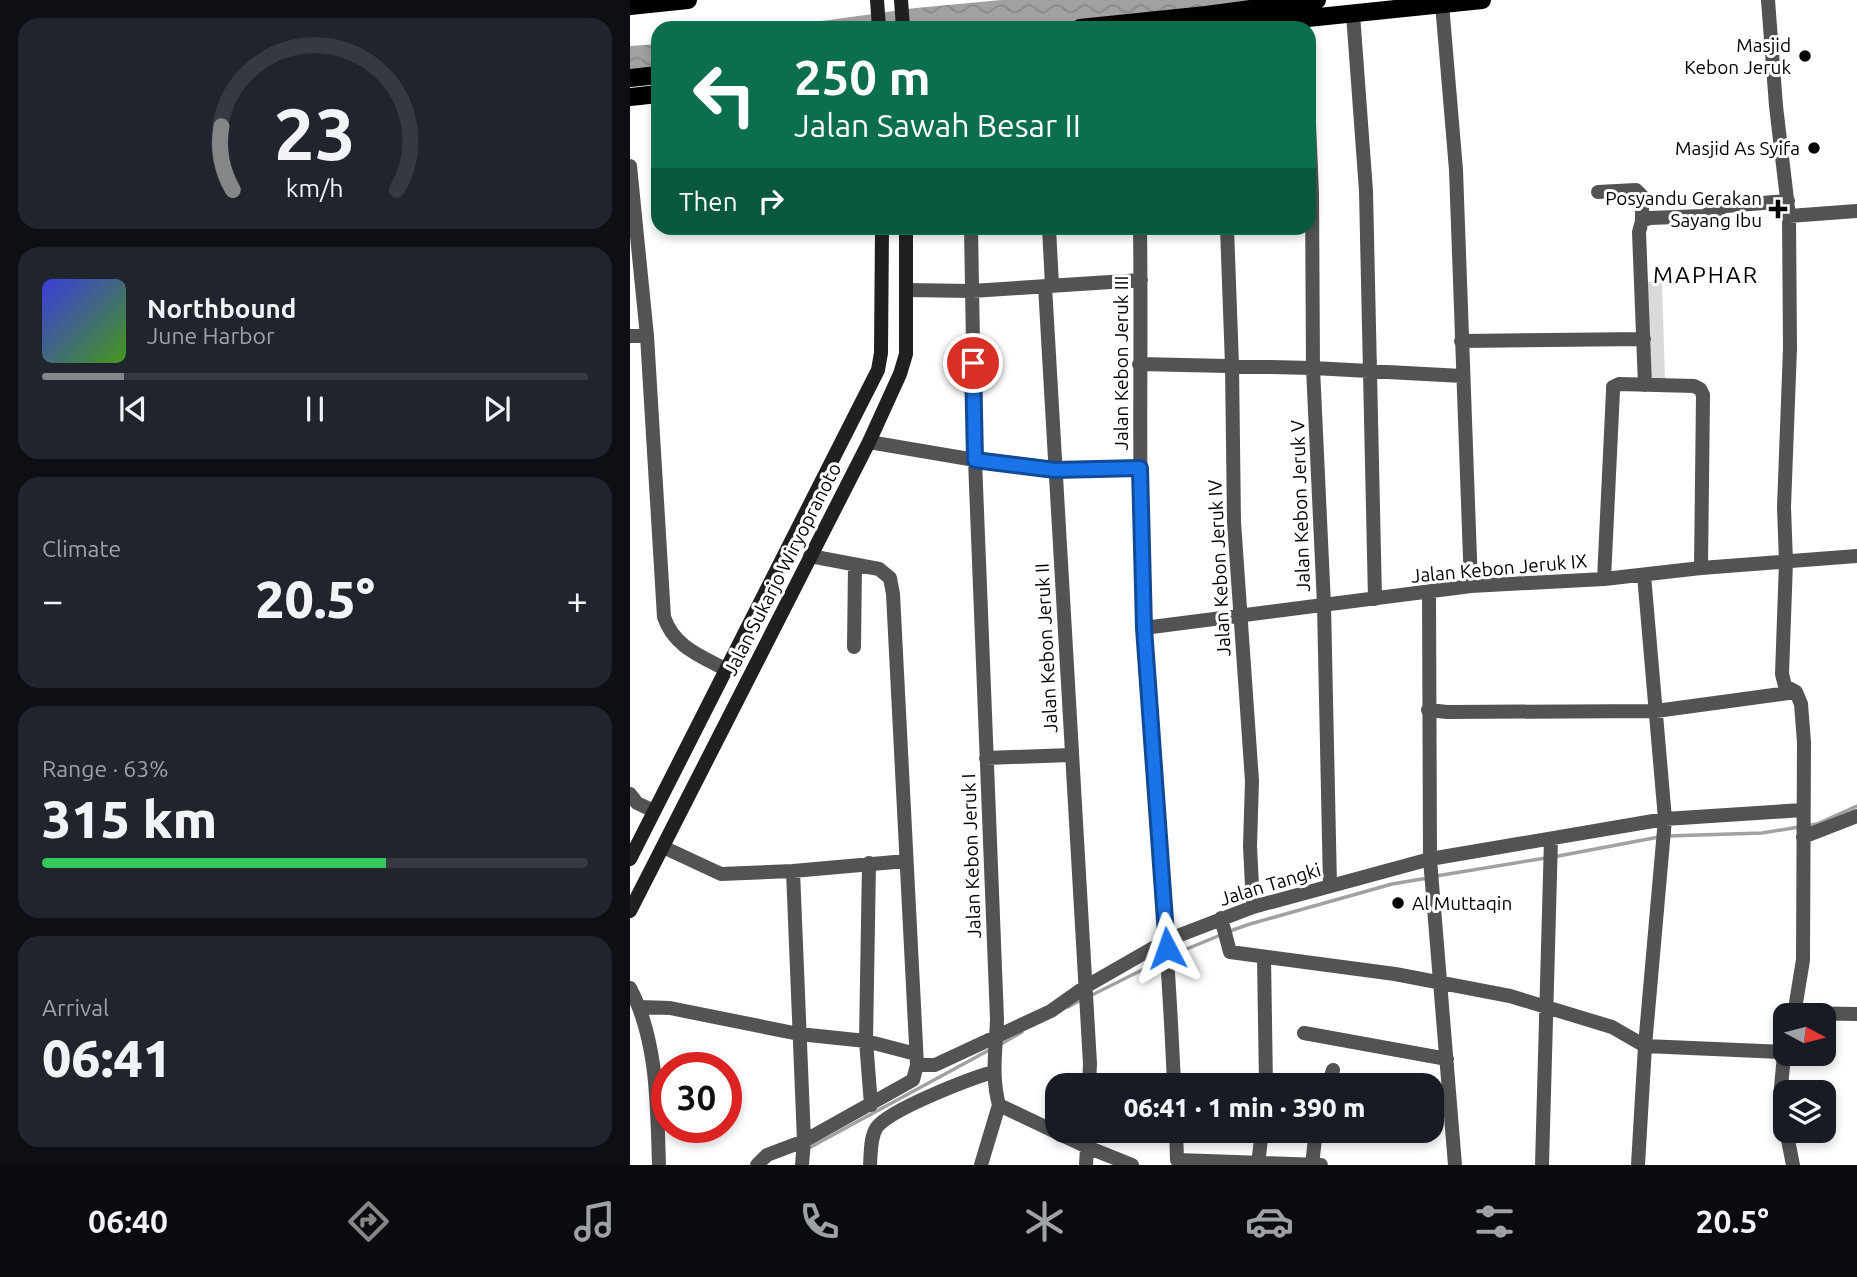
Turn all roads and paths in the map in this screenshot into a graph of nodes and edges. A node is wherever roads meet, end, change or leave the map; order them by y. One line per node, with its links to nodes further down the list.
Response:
1 (688, 0): 6 (main road)
2 (1317, 0): 8 (main road)
3 (1482, 0): 5 (main road)
4 (1768, 0): 16 (street)
5 (1442, 4): 7 (main road); 36 (street)
6 (630, 6)
7 (1353, 14): 9 (main road); 40 (street)
8 (1148, 21)
9 (1313, 21)
10 (651, 76): 11 (main road)
11 (630, 78)
12 (651, 95): 13 (main road)
13 (630, 97)
14 (630, 166): 34 (street)
15 (1598, 192): 19 (street)
16 (1788, 201): 18 (street); 19 (street)
17 (1857, 211): 18 (street)
18 (1789, 216): 52 (street)
19 (1642, 221): 35 (street)
20 (882, 235): 27 (main road, Jalan Sukarjo Wiryopranoto)
21 (906, 235): 28 (main road, Jalan Sukarjo Wiryopranoto)
22 (971, 235): 32 (street)
23 (1049, 235): 30 (street, Jalan Kebon Jeruk II)
24 (1140, 235): 29 (street, Jalan Kebon Jeruk III)
25 (1227, 235): 38 (street, Jalan Kebon Jeruk IV)
26 (1312, 235): 39 (street, Jalan Kebon Jeruk V)
27 (883, 245): 28 (main road); 47 (main road, Jalan Sukarjo Wiryopranoto)
28 (906, 245): 31 (main road, Jalan Sukarjo Wiryopranoto)
29 (1141, 280): 30 (street); 37 (street, Jalan Kebon Jeruk III)
30 (1048, 286): 32 (street); 46 (street, Jalan Kebon Jeruk II)
31 (906, 290): 32 (street); 43 (main road, Jalan Sukarjo Wiryopranoto)
32 (972, 291): 44 (street)
33 (630, 336): 34 (street)
34 (647, 336): 65 (street)
35 (1644, 339): 36 (street); 42 (street)
36 (1461, 341): 41 (street)
37 (1139, 363): 38 (street); 45 (street, Jalan Kebon Jeruk III)
38 (1233, 365): 39 (street); 62 (street, Jalan Kebon Jeruk IV)
39 (1313, 368): 40 (street); 61 (street, Jalan Kebon Jeruk V)
40 (1370, 371): 41 (street); 60 (street)
41 (1462, 376): 58 (street)
42 (1645, 385): 54 (street); 57 (street)
43 (869, 442): 44 (street); 48 (main road, Jalan Sukarjo Wiryopranoto)
44 (975, 460): 46 (street); 70 (street, Jalan Kebon Jeruk I)
45 (1140, 468): 46 (street); 63 (street, Jalan Kebon Jeruk III)
46 (1055, 470): 69 (street, Jalan Kebon Jeruk II)
47 (795, 533): 48 (main road); 51 (main road, Jalan Sukarjo Wiryopranoto)
48 (817, 541): 50 (main road, Jalan Sukarjo Wiryopranoto)
49 (1857, 555): 52 (street, Jalan Kebon Jeruk IX)
50 (810, 556): 53 (street); 55 (main road, Jalan Sukarjo Wiryopranoto)
51 (782, 560): 55 (main road); 65 (main road, Jalan Sukarjo Wiryopranoto)
52 (1786, 562): 54 (street, Jalan Kebon Jeruk IX); 66 (street)
53 (855, 565): 64 (street); 80 (street)
54 (1700, 568): 56 (street, Jalan Kebon Jeruk IX)
55 (802, 571): 77 (main road, Jalan Sukarjo Wiryopranoto)
56 (1644, 575): 57 (street, Jalan Kebon Jeruk IX); 68 (street)
57 (1604, 579): 58 (street, Jalan Kebon Jeruk IX)
58 (1471, 586): 59 (street, Jalan Kebon Jeruk IX)
59 (1429, 592): 60 (street, Jalan Kebon Jeruk IX); 67 (street)
60 (1376, 599): 61 (street, Jalan Kebon Jeruk IX)
61 (1324, 605): 62 (street, Jalan Kebon Jeruk IX); 84 (street, Jalan Kebon Jeruk V)
62 (1241, 616): 63 (street, Jalan Kebon Jeruk IX); 85 (street, Jalan Kebon Jeruk IV)
63 (1144, 628): 88 (street, Jalan Kebon Jeruk III)
64 (854, 647)
65 (727, 670): 72 (main road, Jalan Sukarjo Wiryopranoto)
66 (1796, 692): 68 (street); 73 (street)
67 (1428, 710): 68 (street); 82 (street)
68 (1656, 711): 75 (street)
69 (1071, 755): 70 (street); 92 (street, Jalan Kebon Jeruk II)
70 (986, 758): 100 (street, Jalan Kebon Jeruk I)
71 (630, 794): 72 (street)
72 (654, 811): 79 (main road, Jalan Sukarjo Wiryopranoto)
73 (1802, 813): 75 (street, Jalan Tangki); 76 (street)
74 (1857, 816): 76 (street)
75 (1664, 826): 78 (street, Jalan Tangki); 102 (street)
76 (1803, 835): 93 (street)
77 (663, 847): 83 (street); 86 (main road, Jalan Sukarjo Wiryopranoto)
78 (1551, 850): 82 (street, Jalan Tangki); 94 (street)
79 (630, 859)
80 (906, 861): 81 (street); 105 (street)
81 (869, 863): 83 (street); 101 (street)
82 (1432, 870): 84 (street, Jalan Tangki); 90 (street)
83 (793, 871): 98 (street)
84 (1330, 886): 85 (street, Jalan Tangki)
85 (1253, 907): 87 (street, Jalan Tangki)
86 (630, 911)
87 (1223, 926): 88 (street, Jalan Tangki); 89 (street)
88 (1167, 944): 92 (street, Jalan Tangki); 109 (street, Jalan Kebon Jeruk III)
89 (1264, 957): 90 (street); 110 (street)
90 (1441, 982): 94 (street); 104 (street)
91 (630, 988): 95 (street)
92 (1085, 989): 100 (street, Jalan Tangki); 108 (street, Jalan Kebon Jeruk II)
93 (1796, 1003)
94 (1546, 1006): 102 (street); 133 (street)
95 (640, 1007): 98 (street); 123 (street)
96 (1836, 1014): 97 (street)
97 (1857, 1014)
98 (799, 1034): 101 (street); 114 (street)
99 (1304, 1034): 104 (street)
100 (996, 1038): 105 (street, Jalan Tangki); 106 (street, Jalan Kebon Jeruk I)
101 (866, 1041): 105 (street); 112 (street)
102 (1645, 1046): 103 (street); 134 (street)
103 (1773, 1048)
104 (1447, 1059): 132 (street)
105 (917, 1060): 112 (street)
106 (994, 1068): 113 (street, Jalan Kebon Jeruk I); 126 (street)
107 (1334, 1070): 111 (street)
108 (1089, 1073)
109 (1173, 1073)
110 (1266, 1073)
111 (1333, 1073)
112 (871, 1105): 114 (street)
113 (999, 1105): 120 (street); 127 (street)
114 (804, 1143): 124 (street); 125 (street)
115 (1087, 1143): 120 (street)
116 (1175, 1143): 121 (street)
117 (1260, 1143): 122 (street)
118 (1314, 1143): 130 (street)
119 (1789, 1143): 135 (street)
120 (1087, 1147): 128 (street); 129 (street)
121 (1173, 1162): 122 (street)
122 (1258, 1164): 130 (street)
123 (659, 1165)
124 (757, 1165)
125 (802, 1165)
126 (870, 1165)
127 (981, 1165)
128 (1086, 1165)
129 (1132, 1165)
130 (1312, 1165): 131 (street)
131 (1321, 1165)
132 (1455, 1165)
133 (1542, 1165)
134 (1638, 1165)
135 (1793, 1165)

